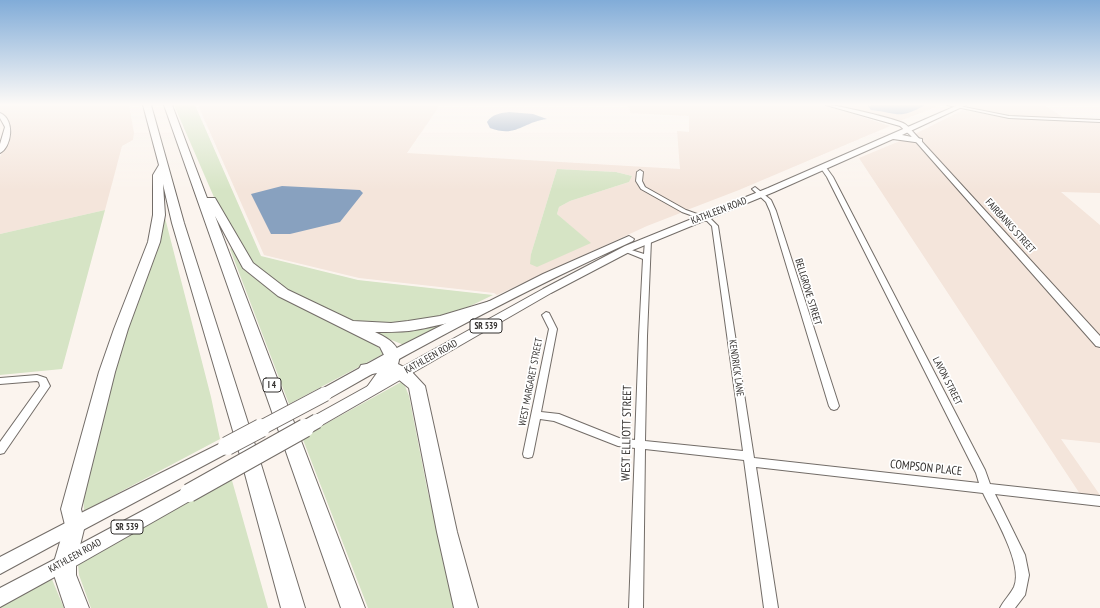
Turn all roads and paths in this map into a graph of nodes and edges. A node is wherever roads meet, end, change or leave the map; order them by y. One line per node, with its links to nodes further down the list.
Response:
1 (7, 133): 9 (street)
2 (155, 133): 11 (highway)
3 (179, 133): 10 (highway, I 4)
4 (888, 133): 14 (main road, KATHLEEN ROAD / SR 539)
5 (894, 133): 7 (main road, KATHLEEN ROAD / SR 539)
6 (910, 133): 8 (street, FAIRBANKS STREET)
7 (888, 138): 8 (main road); 12 (main road, KATHLEEN ROAD / SR 539)
8 (919, 141): 22 (street, FAIRBANKS STREET)
9 (0, 151)
10 (190, 163): 21 (highway); 41 (highway, I 4)
11 (164, 165): 35 (highway); 40 (highway)
12 (823, 167): 14 (main road, KATHLEEN ROAD / SR 539); 33 (street, LAVON STREET)
13 (640, 172): 15 (street, KENDRICK LANE)
14 (759, 192): 15 (main road, KATHLEEN ROAD / SR 539); 27 (street, BELLGROVE STREET)
15 (699, 216): 16 (main road, KATHLEEN ROAD / SR 539); 19 (main road, KATHLEEN ROAD / SR 539); 32 (street, KENDRICK LANE)
16 (648, 240): 17 (main road, KATHLEEN ROAD / SR 539); 18 (street, WEST ELLIOTT STREET)
17 (625, 250): 18 (street); 23 (main road, KATHLEEN ROAD / SR 539)
18 (646, 258): 29 (street, WEST ELLIOTT STREET)
19 (490, 306): 21 (highway); 23 (main road, KATHLEEN ROAD / SR 539)
20 (546, 315): 28 (street, WEST MARGARET STREET)
21 (339, 321): 23 (highway)
22 (1100, 343)
23 (395, 365): 24 (highway); 26 (highway); 42 (highway)
24 (367, 370): 35 (main road, SR 539, bridge)
25 (0, 381): 30 (street)
26 (375, 387): 36 (main road, KATHLEEN ROAD / SR 539, bridge)
27 (834, 406)
28 (536, 415): 29 (street, COMPSON PLACE); 31 (street, WEST MARGARET STREET)
29 (640, 444): 32 (street, COMPSON PLACE); 43 (street, WEST ELLIOTT STREET)
30 (0, 450)
31 (528, 454)
32 (749, 459): 33 (street, COMPSON PLACE); 44 (street, KENDRICK LANE)
33 (986, 487): 34 (street, COMPSON PLACE); 45 (street, LAVON STREET)
34 (1100, 501)
35 (75, 525): 36 (highway); 37 (main road, SR 539)
36 (65, 562): 38 (main road, KATHLEEN ROAD / SR 539); 39 (highway)
37 (0, 566)
38 (0, 598)
39 (77, 608)
40 (293, 608)
41 (353, 608)
42 (466, 608)
43 (636, 608)
44 (771, 608)
45 (1007, 608)

